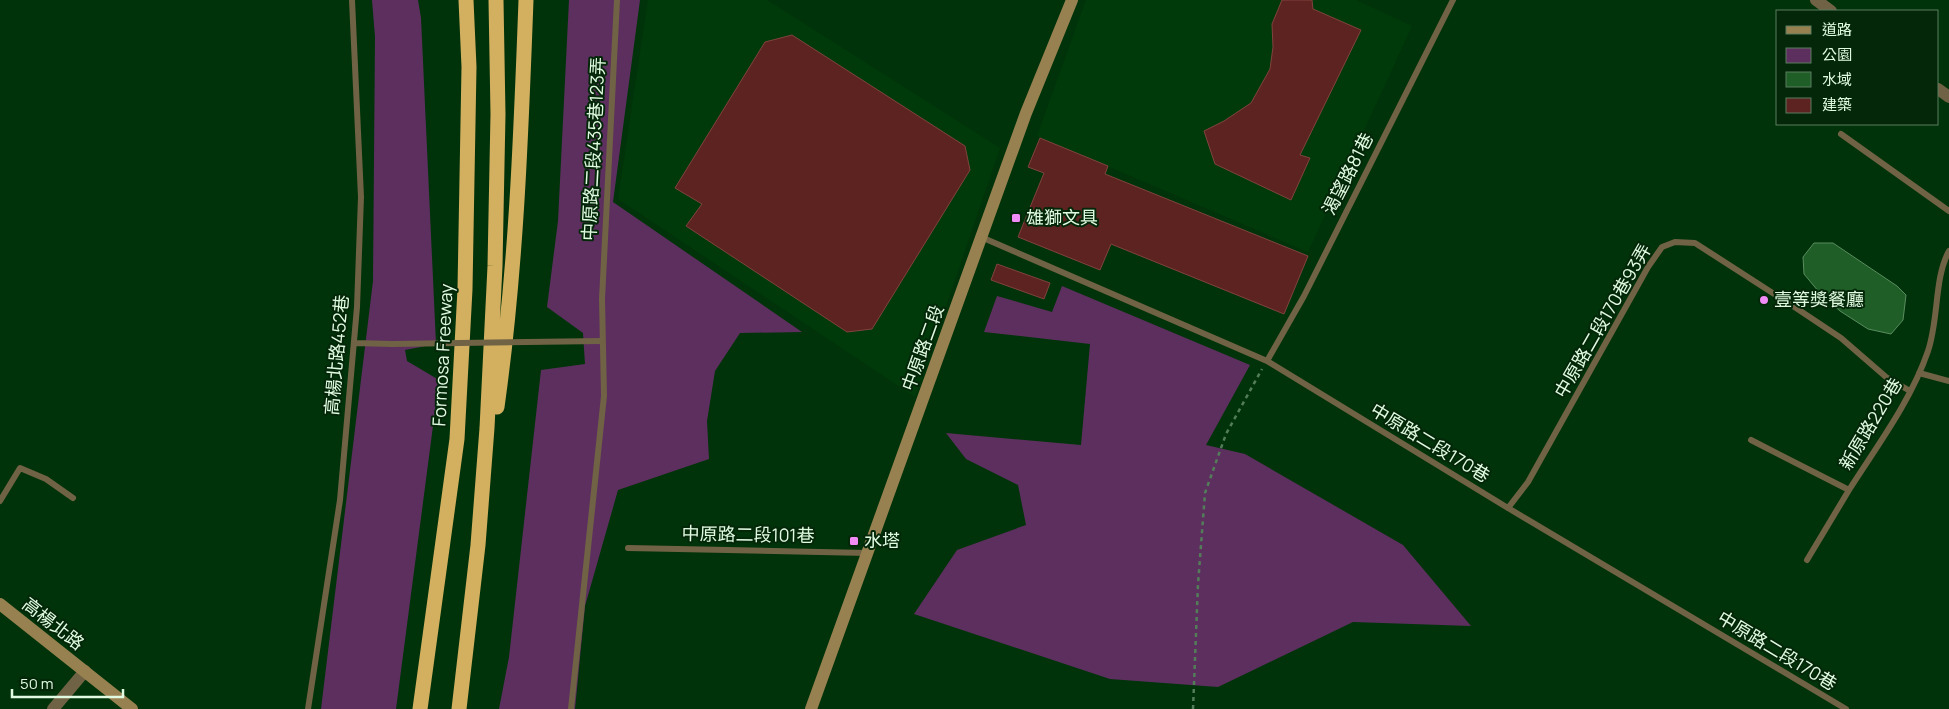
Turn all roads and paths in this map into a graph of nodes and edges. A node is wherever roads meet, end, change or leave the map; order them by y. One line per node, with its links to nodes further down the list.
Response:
1 (352, 0): 17 (lane, 高楊北路452巷)
2 (466, 0): 36 (highway, Formosa Freeway)
3 (496, 0): 27 (highway)
4 (526, 0): 27 (highway)
5 (617, 0): 16 (lane, 中原路二段435巷123弄)
6 (1072, 0): 14 (street, 中原路二段)
7 (1453, 0): 18 (lane, 渴望路81巷)
8 (1816, 0): 9 (street)
9 (1830, 10)
10 (1939, 90): 11 (street)
11 (1949, 98)
12 (1841, 134): 13 (lane)
13 (1949, 210)
14 (981, 237): 18 (lane, 中原路二段170巷); 29 (street, 中原路二段)
15 (1949, 251): 19 (lane, 新原路220巷)
16 (602, 341): 17 (lane, bridge); 38 (lane, 中原路二段435巷123弄)
17 (354, 342): 35 (lane, 高楊北路452巷)
18 (1267, 361): 26 (lane, 中原路二段170巷); 40 (path)
19 (1919, 373): 20 (lane, 新原路220巷); 21 (lane, 新原路220巷)
20 (1949, 381)
21 (1910, 391): 23 (lane, 新原路220巷); 26 (lane, 中原路二段170巷93弄)
22 (1751, 440): 23 (lane, 新原路220巷)
23 (1849, 490): 30 (lane, 新原路220巷)
24 (73, 498): 25 (lane)
25 (0, 501)
26 (1508, 508): 41 (lane, 中原路二段170巷)
27 (478, 545): 37 (highway)
28 (628, 548): 29 (lane, 中原路二段101巷)
29 (867, 552): 39 (street, 中原路二段)
30 (1807, 560)
31 (0, 604): 32 (street, 高楊北路)
32 (85, 672): 33 (street); 34 (street, 高楊北路)
33 (53, 709)
34 (132, 709)
35 (308, 709)
36 (420, 709)
37 (459, 709)
38 (571, 709)
39 (812, 709)
40 (1193, 709)
41 (1846, 709)

